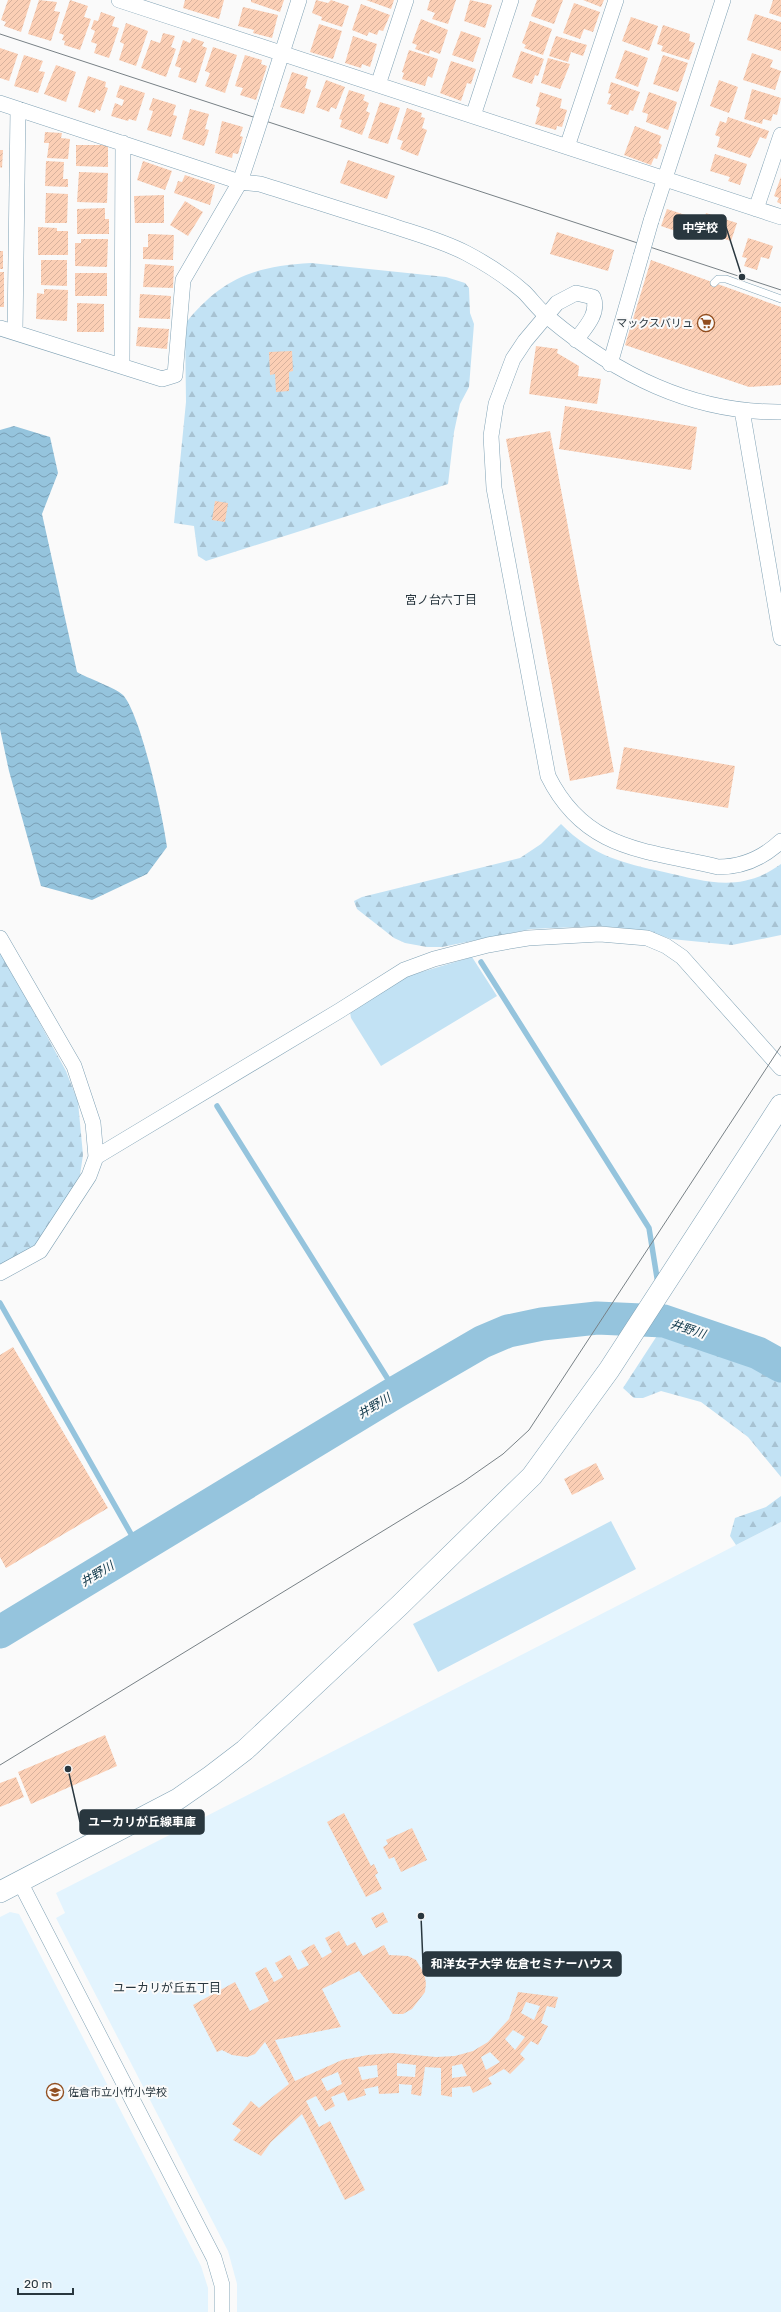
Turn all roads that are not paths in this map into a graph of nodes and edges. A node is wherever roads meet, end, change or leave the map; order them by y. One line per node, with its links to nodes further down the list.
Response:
1 (119, 0): 8 (street)
2 (161, 0): 8 (street)
3 (299, 0): 9 (street)
4 (406, 0): 10 (street)
5 (511, 0): 13 (street)
6 (616, 0): 16 (street)
7 (722, 0): 17 (street)
8 (149, 10): 9 (street)
9 (282, 53): 10 (street); 18 (street, bridge)
10 (378, 85): 13 (street)
11 (0, 103): 12 (street)
12 (18, 109): 15 (street); 25 (street)
13 (473, 116): 16 (street)
14 (781, 135): 19 (street)
15 (123, 143): 18 (street); 28 (street)
16 (567, 147): 17 (street)
17 (664, 178): 19 (street); 27 (street, bridge)
18 (240, 182): 23 (street); 28 (street)
19 (756, 209): 20 (street)
20 (781, 217)
21 (714, 283): 22 (lane)
22 (781, 299)
23 (547, 316): 26 (street); 26 (street); 32 (street)
24 (0, 328): 25 (street)
25 (15, 332): 28 (street)
26 (576, 340): 27 (street)
27 (610, 364): 29 (street)
28 (122, 366)
29 (742, 410): 30 (street); 31 (street)
30 (781, 412)
31 (781, 638)
32 (781, 841)
33 (0, 938): 36 (street)
34 (781, 1068): 36 (street)
35 (781, 1105): 38 (street)
36 (96, 1157): 37 (street)
37 (0, 1273)
38 (20, 1882): 39 (street); 40 (street)
39 (0, 1892)
40 (222, 2312)

